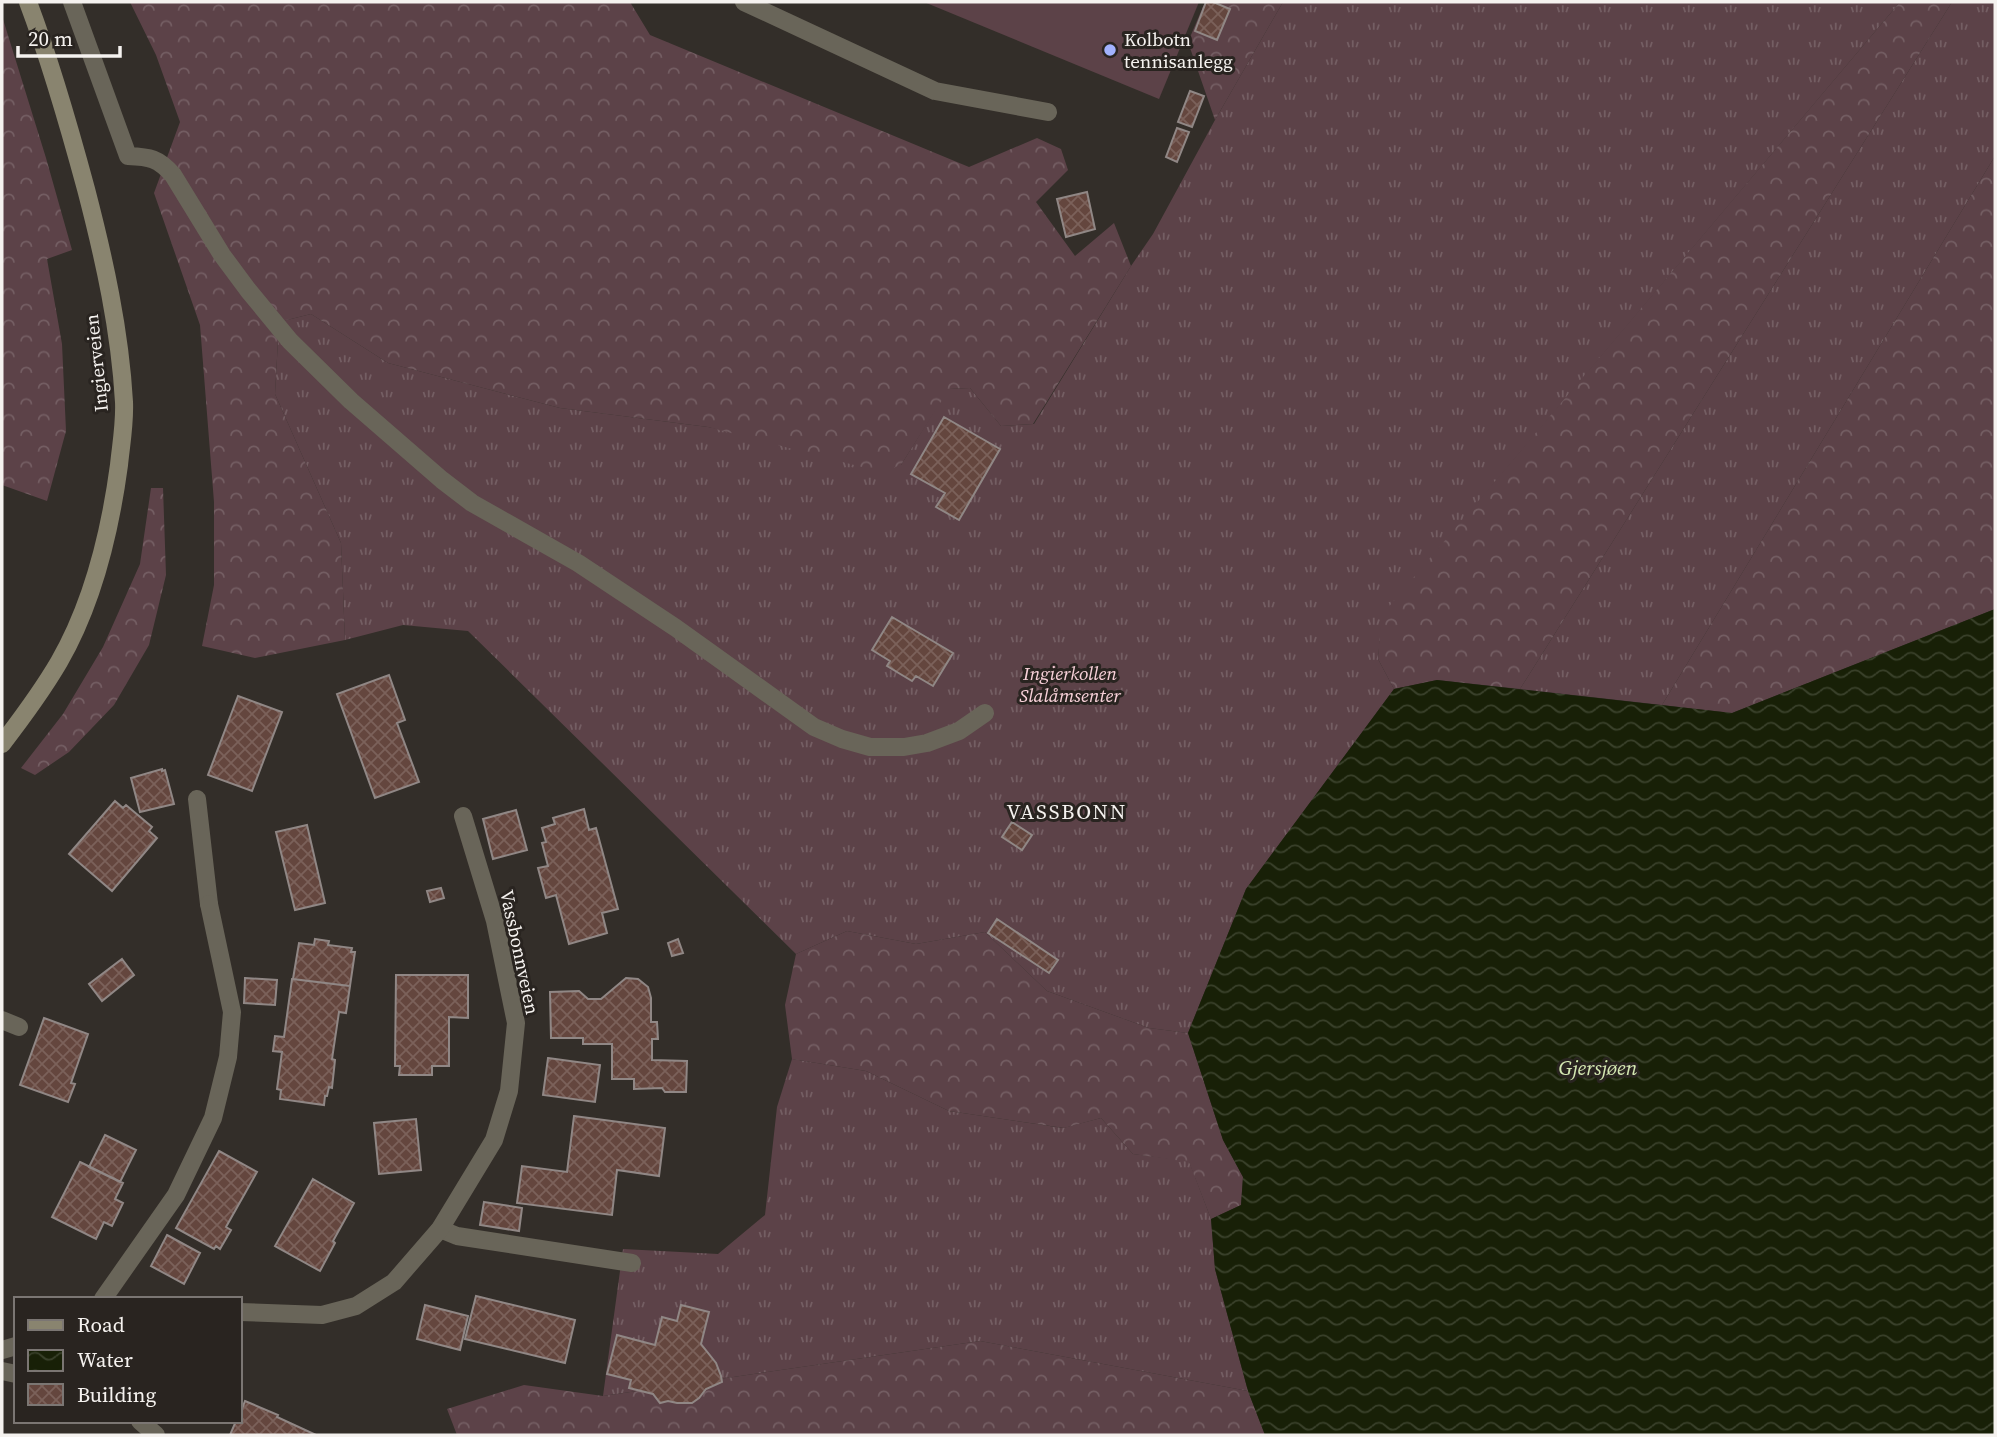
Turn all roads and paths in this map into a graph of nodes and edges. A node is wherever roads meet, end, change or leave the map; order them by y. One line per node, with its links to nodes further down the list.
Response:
1 (28, 2): 6 (main road, Ingierveien)
2 (72, 2): 5 (street)
3 (744, 2): 4 (street)
4 (1048, 112)
5 (985, 713)
6 (2, 744)
7 (197, 799): 13 (street)
8 (463, 816): 11 (street, Vassbonnveien)
9 (2, 1020): 10 (street)
10 (19, 1027)
11 (439, 1228): 12 (street); 14 (street, Vassbonnveien)
12 (632, 1263)
13 (104, 1297)
14 (242, 1311)
15 (142, 1423): 16 (street)
16 (156, 1435)

